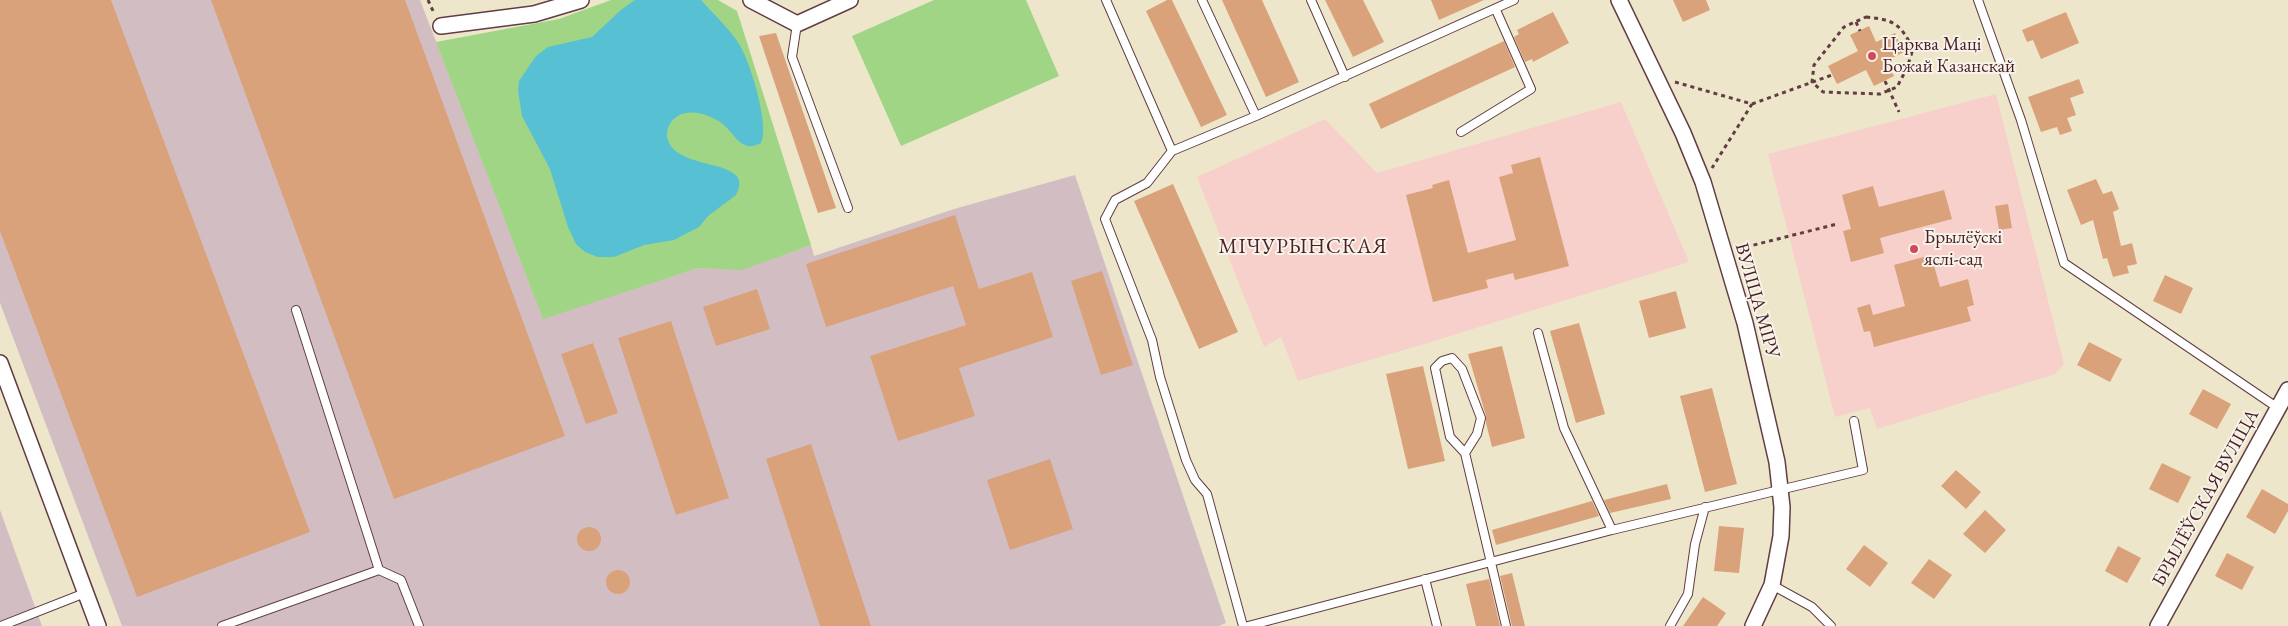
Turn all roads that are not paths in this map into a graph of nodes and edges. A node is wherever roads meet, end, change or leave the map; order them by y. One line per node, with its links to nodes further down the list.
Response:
1 (582, 0): 12 (street)
2 (751, 0): 11 (street)
3 (850, 0): 11 (street)
4 (1106, 0): 16 (lane)
5 (1202, 0): 14 (lane)
6 (1311, 0): 13 (lane)
7 (1514, 0): 10 (lane)
8 (1620, 0): 25 (street, ВУЛІЦА МІРУ)
9 (1978, 0): 22 (lane)
10 (1496, 10): 13 (lane); 15 (lane)
11 (797, 24): 17 (lane)
12 (441, 26)
13 (1345, 77): 14 (lane)
14 (1256, 116): 16 (lane)
15 (1461, 132)
16 (1172, 151): 37 (lane)
17 (848, 208)
18 (296, 310): 29 (lane)
19 (1538, 332): 27 (lane)
20 (0, 363): 32 (street)
21 (2288, 390): 22 (street, БРЫЛЁЎСКАЯ ВУЛІЦА)
22 (2278, 408): 44 (street, БРЫЛЁЎСКАЯ ВУЛІЦА)
23 (1854, 422): 25 (lane)
24 (1465, 452): 24 (lane); 28 (lane)
25 (1781, 488): 26 (lane); 31 (street, ВУЛІЦА МІРУ)
26 (1705, 507): 27 (lane); 41 (lane)
27 (1612, 530): 28 (lane)
28 (1491, 561): 30 (lane); 40 (lane)
29 (379, 570): 35 (lane); 36 (lane)
30 (1425, 579): 38 (lane); 39 (lane)
31 (1772, 585): 42 (street, ВУЛІЦА МІРУ); 43 (lane)
32 (85, 593): 33 (lane); 34 (street)
33 (1, 626)
34 (98, 626)
35 (222, 626)
36 (419, 626)
37 (1244, 626)
38 (1248, 626)
39 (1437, 626)
40 (1506, 626)
41 (1670, 626)
42 (1754, 626)
43 (1831, 626)
44 (2158, 626)

